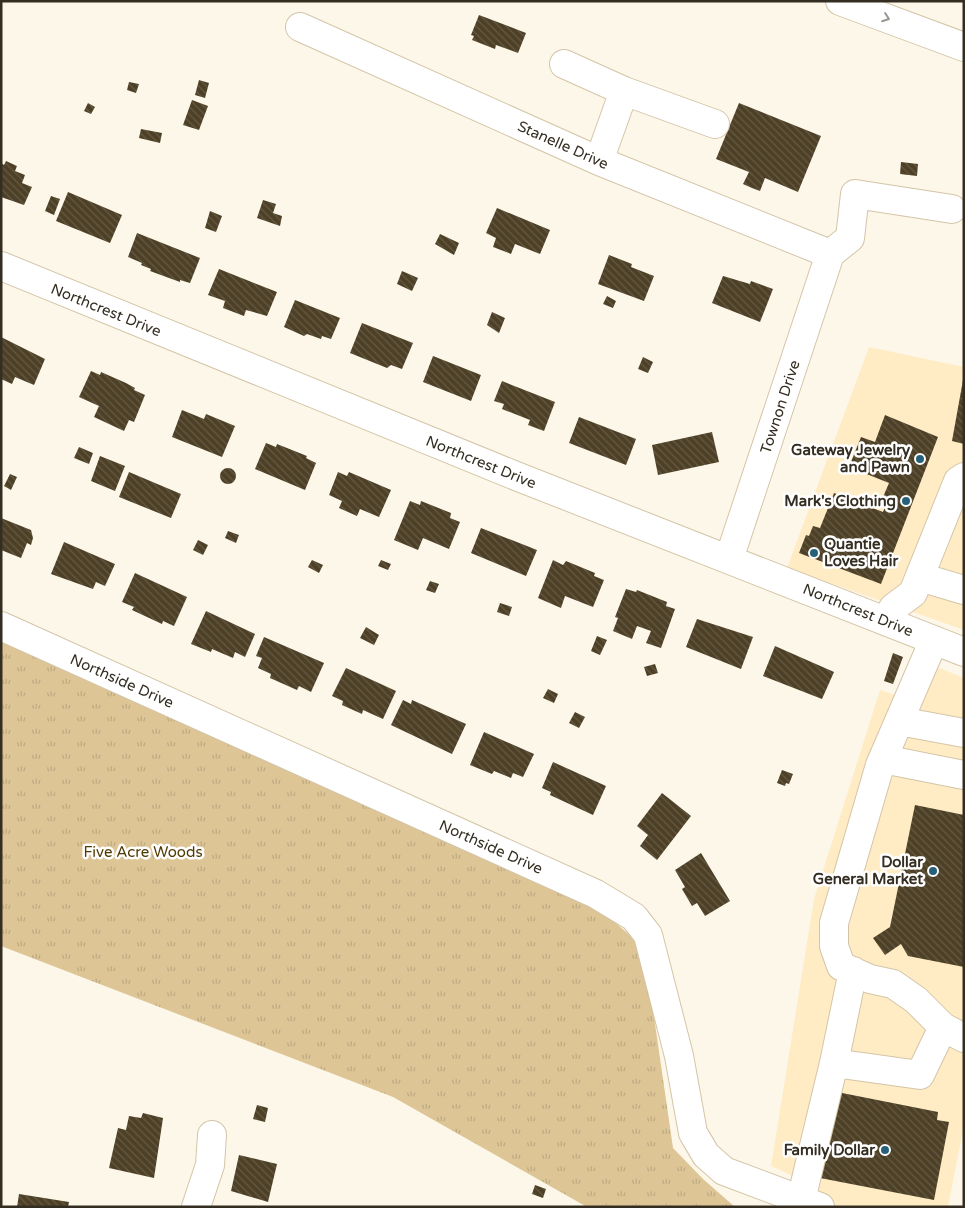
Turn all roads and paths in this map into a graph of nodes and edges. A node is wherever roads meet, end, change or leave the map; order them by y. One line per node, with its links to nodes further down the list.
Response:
1 (840, 1): 3 (main road, one-way to 3)
2 (300, 27): 7 (main road, Stanelle Drive)
3 (964, 47)
4 (564, 64): 5 (main road)
5 (624, 91): 6 (main road); 7 (main road)
6 (715, 124)
7 (599, 161): 9 (main road, Stanelle Drive)
8 (952, 209): 9 (main road)
9 (830, 254): 13 (main road, Townon Drive)
10 (1, 266): 13 (main road, Northcrest Drive)
11 (964, 477): 12 (main road)
12 (953, 523): 14 (main road)
13 (730, 559): 16 (main road, Northcrest Drive)
14 (920, 576): 15 (main road); 16 (main road)
15 (964, 590)
16 (887, 622): 18 (main road, Northcrest Drive)
17 (1, 626): 28 (main road, Northside Drive)
18 (934, 640): 19 (main road, Northcrest Drive); 20 (main road)
19 (964, 652)
20 (899, 721): 21 (main road); 22 (main road)
21 (964, 733)
22 (883, 759): 23 (main road); 24 (main road)
23 (964, 775)
24 (853, 971): 25 (main road); 26 (main road)
25 (953, 1033): 26 (main road)
26 (834, 1063): 28 (main road)
27 (212, 1135): 29 (main road)
28 (809, 1204)
29 (196, 1207)

